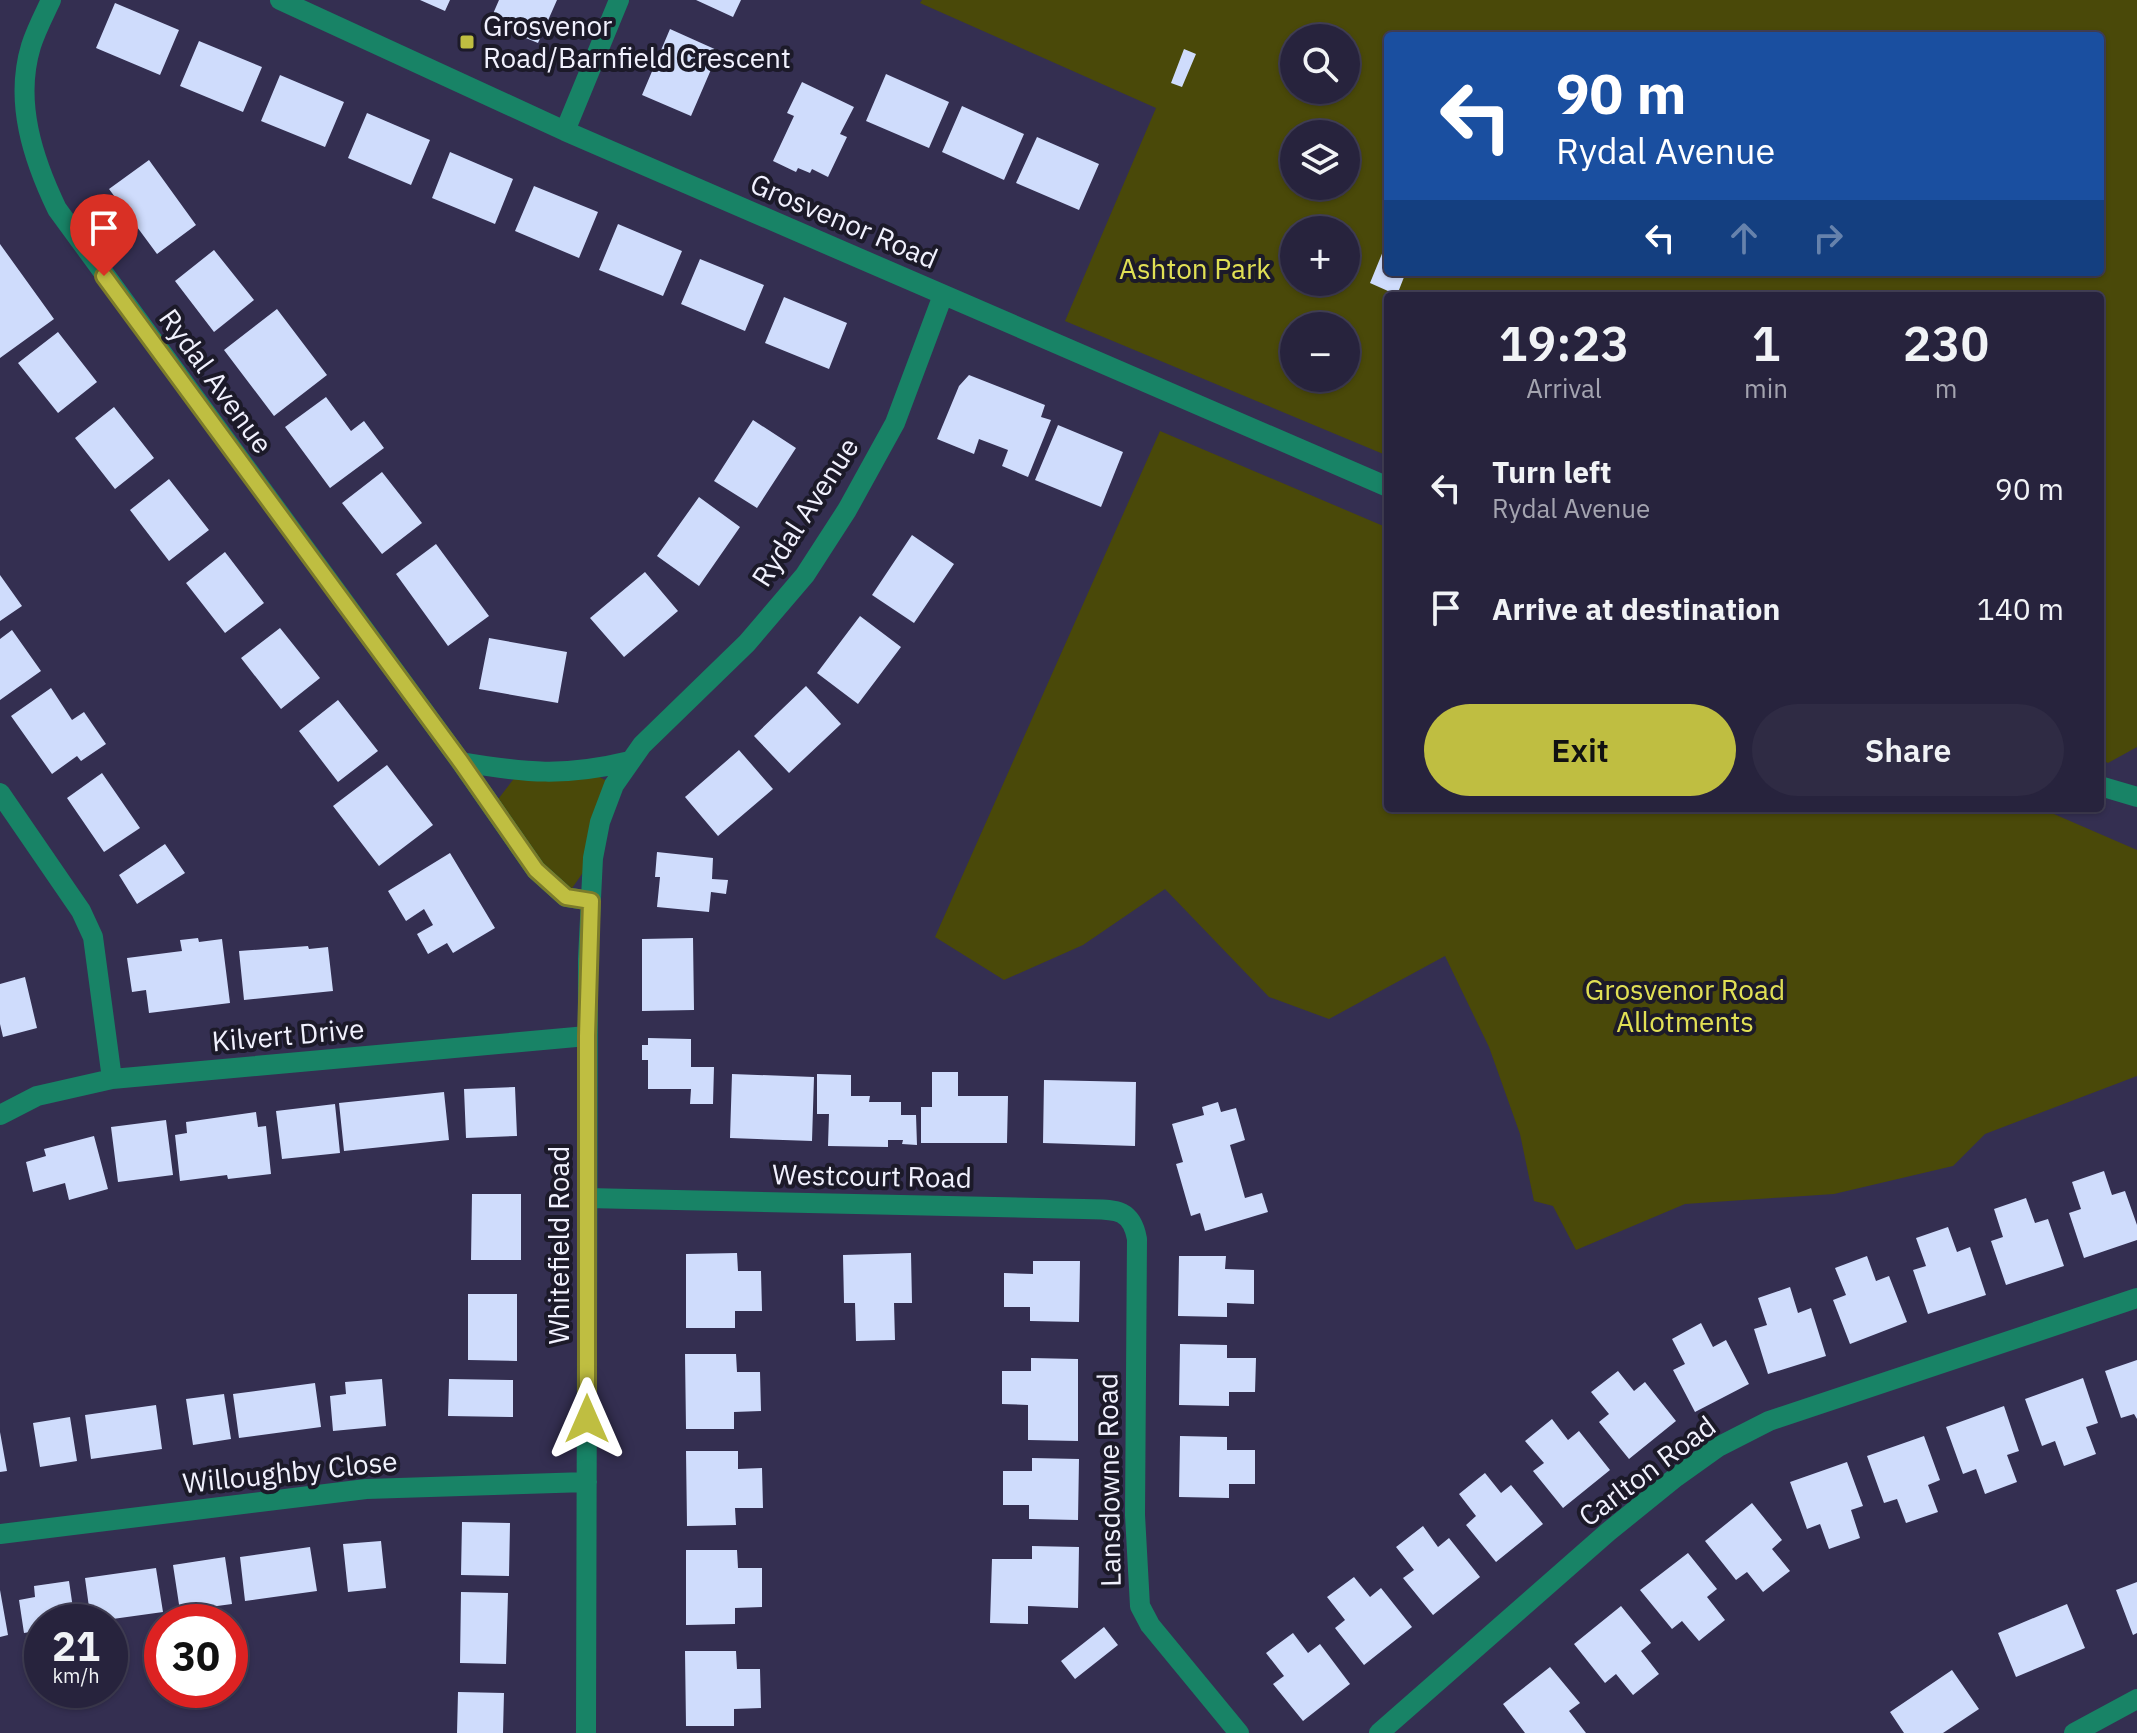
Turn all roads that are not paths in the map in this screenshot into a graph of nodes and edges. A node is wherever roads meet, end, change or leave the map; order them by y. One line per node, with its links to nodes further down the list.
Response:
1 (51, 0): 8 (street, Rydal Avenue)
2 (280, 0): 4 (street, Grosvenor Road)
3 (619, 0): 4 (street)
4 (565, 131): 5 (street, Grosvenor Road)
5 (943, 295): 6 (street, Grosvenor Road); 7 (street, Rydal Avenue)
6 (1384, 485)
7 (630, 761): 8 (street); 12 (street, Rydal Avenue)
8 (461, 762): 12 (street, Rydal Avenue)
9 (2104, 787): 11 (street)
10 (0, 793): 14 (street)
11 (2137, 797)
12 (591, 901): 13 (street, Whitefield Road)
13 (587, 1036): 14 (street, Kilvert Drive); 16 (street, Whitefield Road)
14 (112, 1079): 15 (street, Kilvert Drive)
15 (0, 1115)
16 (587, 1198): 17 (street, Westcourt Road); 19 (street, Whitefield Road)
17 (1137, 1239): 23 (street, Lansdowne Road)
18 (2137, 1298): 24 (street, Carlton Road)
19 (587, 1482): 20 (street, Willoughby Close); 22 (street, Whitefield Road)
20 (0, 1534)
21 (2137, 1699): 25 (street)
22 (586, 1733)
23 (1239, 1733)
24 (1379, 1733)
25 (2074, 1733)

